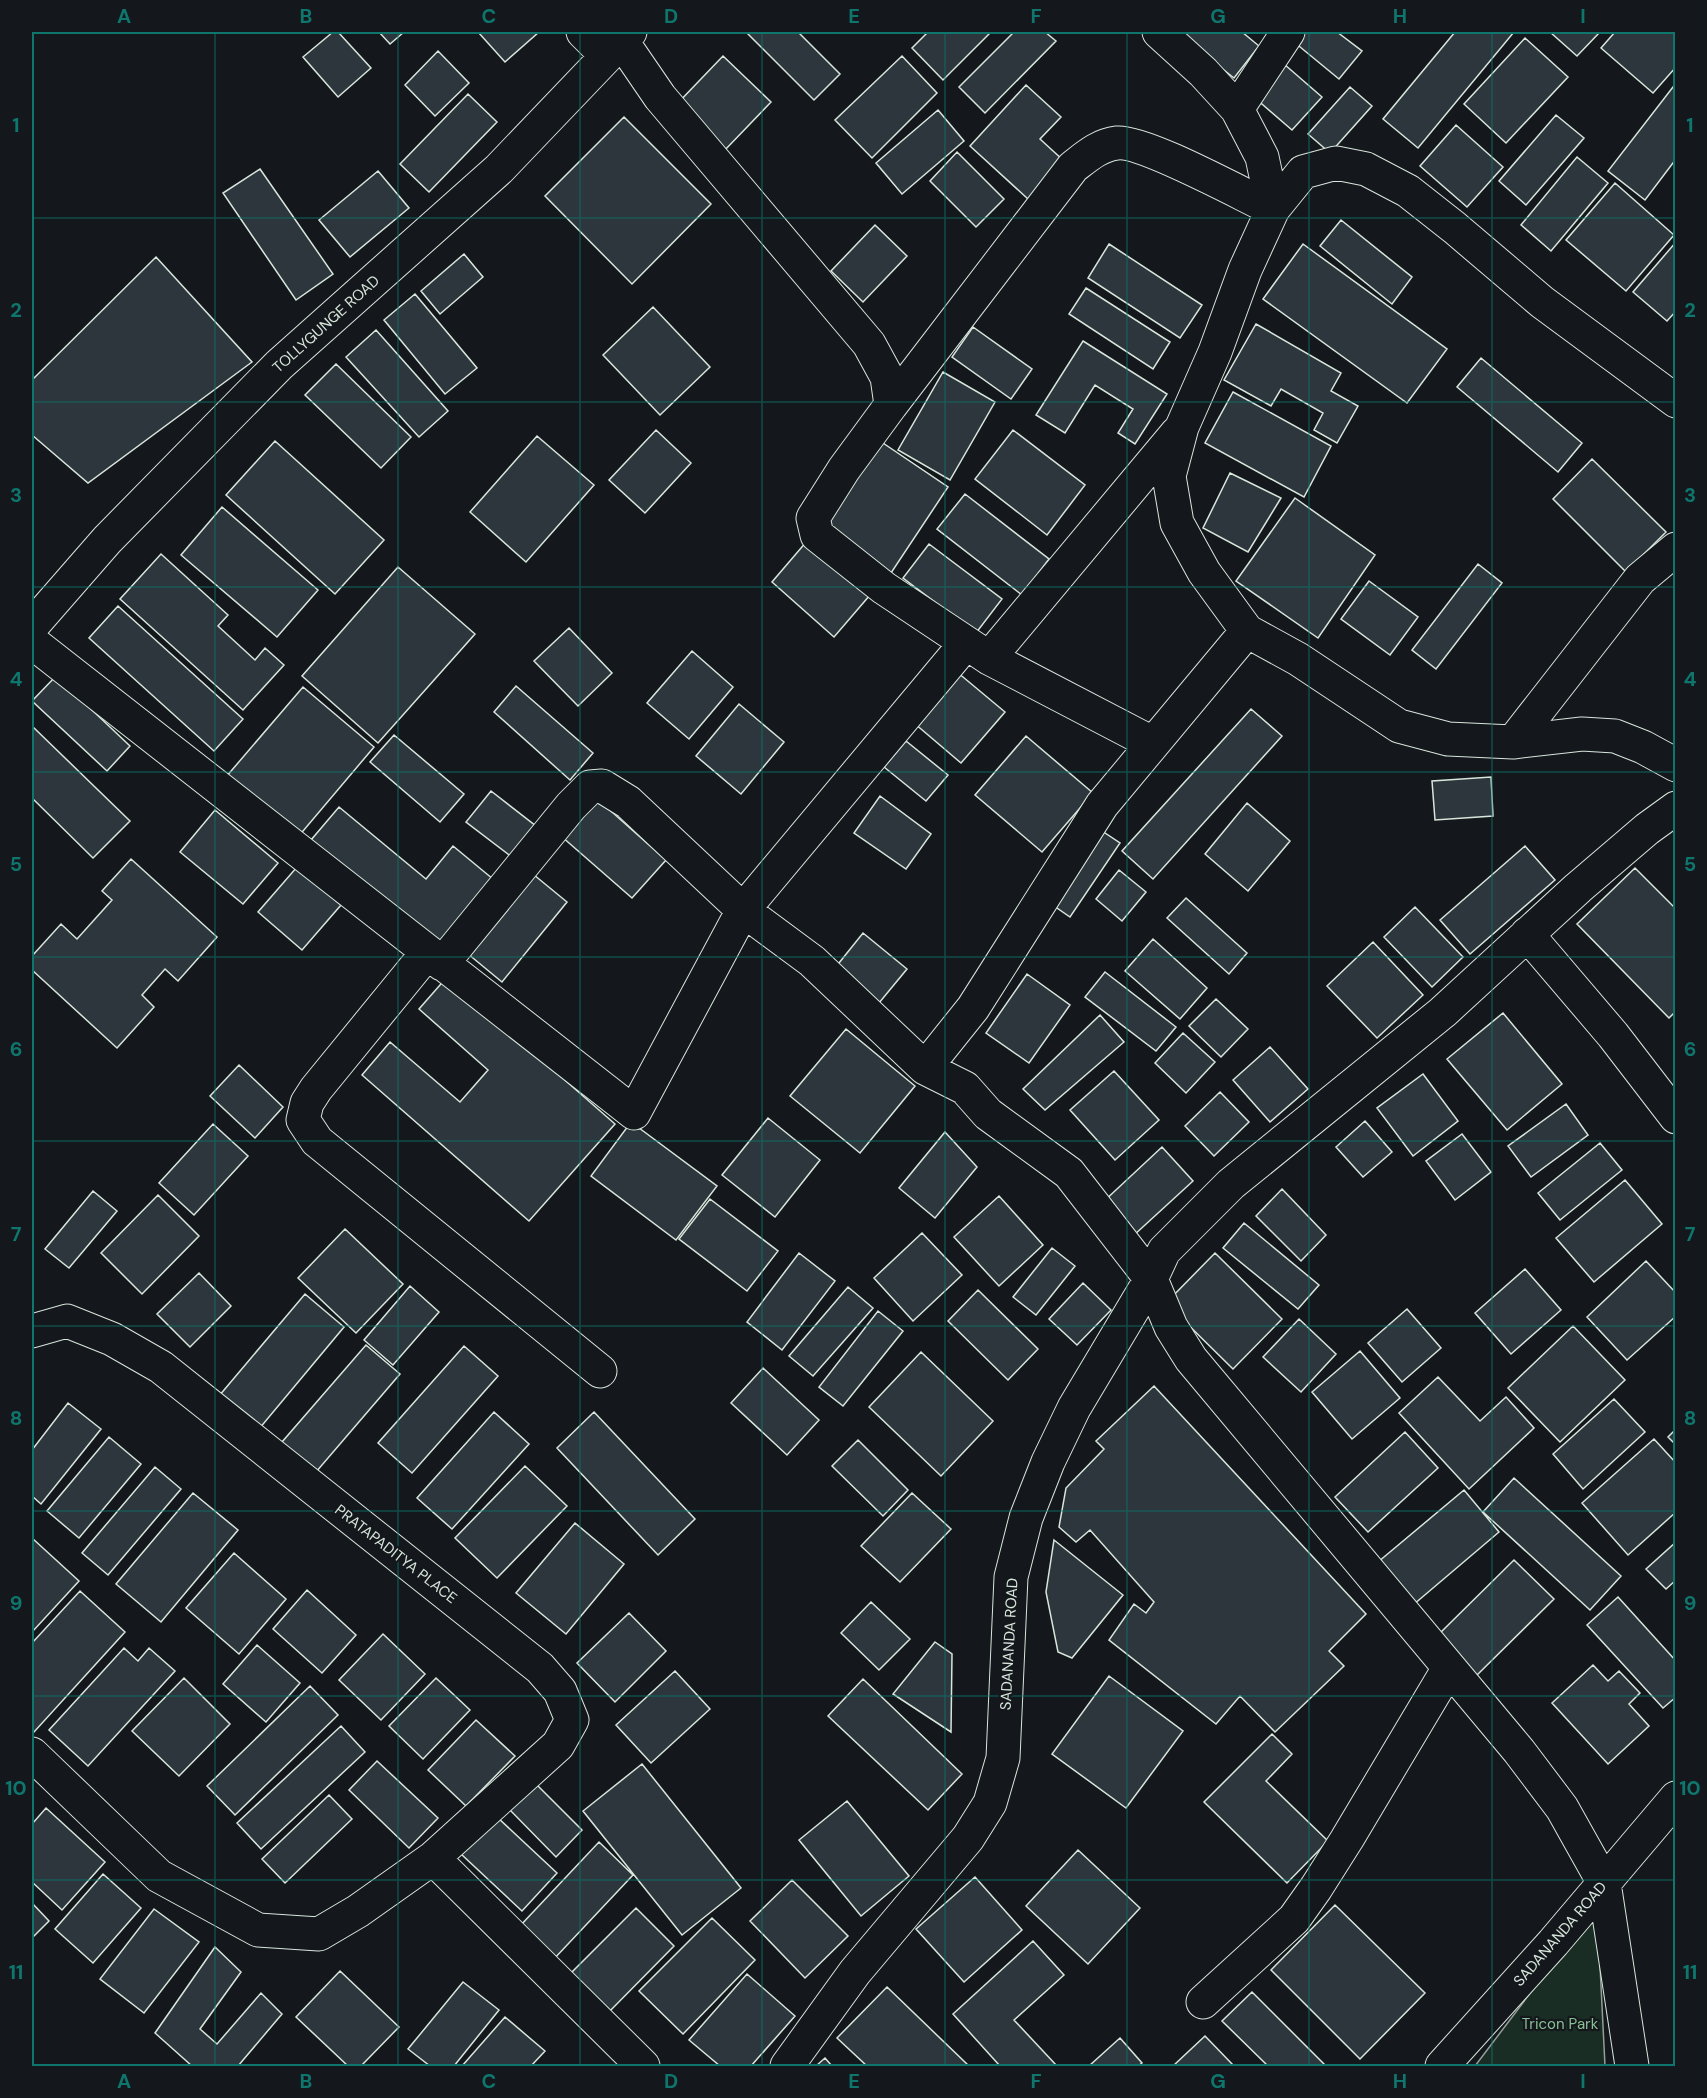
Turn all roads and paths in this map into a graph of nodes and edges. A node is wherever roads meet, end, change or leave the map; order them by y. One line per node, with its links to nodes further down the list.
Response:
1 (583, 32): 4 (street)
2 (1159, 32): 5 (street)
3 (1288, 32): 5 (street)
4 (619, 42): 8 (street); 11 (street, TOLLYGUNGE ROAD)
5 (1236, 109): 6 (street)
6 (1273, 209): 7 (street); 8 (street); 9 (street)
7 (1676, 401)
8 (891, 405): 14 (street)
9 (1182, 427): 12 (street); 14 (street)
10 (1676, 549): 15 (street)
11 (32, 626)
12 (1246, 631): 15 (street); 16 (street)
13 (32, 642): 21 (street)
14 (977, 650): 16 (street); 19 (street)
15 (1513, 742): 17 (street)
16 (1152, 743): 22 (street)
17 (1676, 765)
18 (1676, 808): 20 (street, SADANANDA ROAD)
19 (743, 910): 21 (street); 21 (street); 22 (street)
20 (1527, 934): 23 (street); 24 (street, SADANANDA ROAD)
21 (434, 958): 26 (street)
22 (925, 1068): 24 (street)
23 (1676, 1117)
24 (1151, 1279): 27 (street); 34 (street, SADANANDA ROAD)
25 (32, 1330): 30 (street, PRATAPADITYA PLACE)
26 (600, 1371)
27 (1449, 1668): 31 (street); 32 (street)
28 (32, 1754): 30 (street, PRATAPADITYA PLACE)
29 (1676, 1798): 31 (street, SADANANDA ROAD)
30 (433, 1858): 33 (street)
31 (1604, 1883): 35 (street, SADANANDA ROAD); 36 (street)
32 (1203, 2002)
33 (643, 2067)
34 (787, 2067)
35 (1442, 2067)
36 (1632, 2067)

